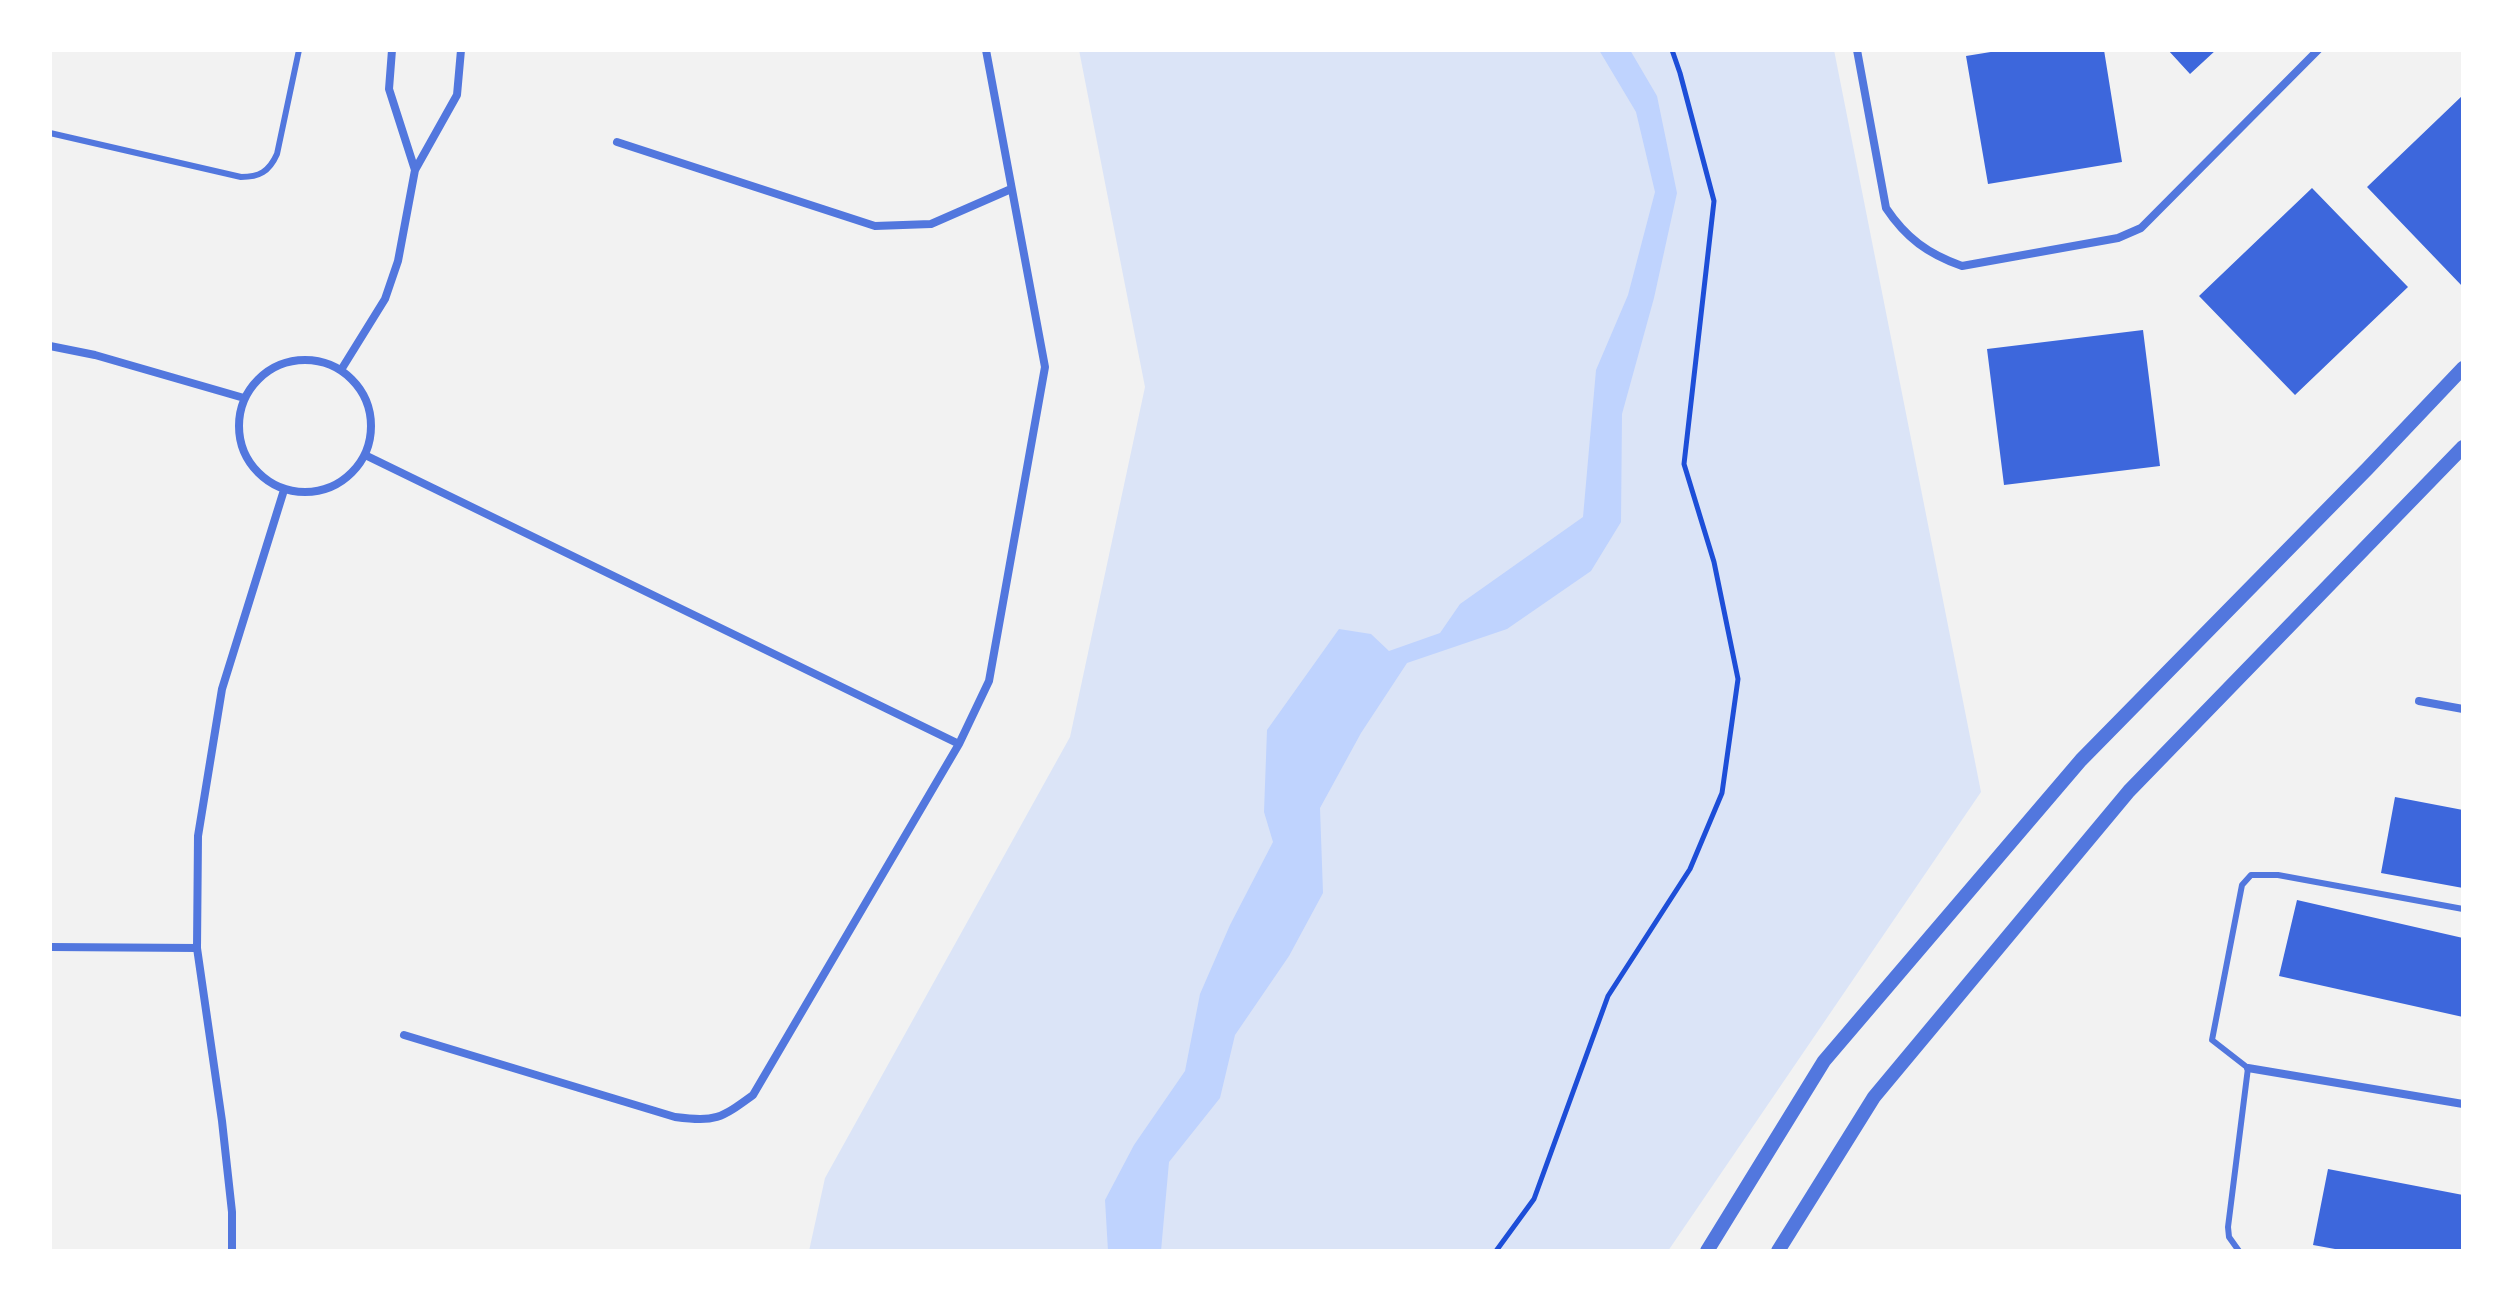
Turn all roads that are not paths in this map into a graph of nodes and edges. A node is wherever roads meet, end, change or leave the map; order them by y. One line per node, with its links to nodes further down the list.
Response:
1 (299, 50): 7 (lane)
2 (392, 50): 9 (street)
3 (461, 50): 9 (street)
4 (986, 50): 10 (street)
5 (1857, 50): 6 (street)
6 (2318, 50)
7 (50, 133)
8 (617, 142): 10 (street)
9 (415, 170): 13 (street)
10 (1011, 189): 20 (street)
11 (50, 346): 14 (street)
12 (2463, 368): 28 (street)
13 (341, 370): 14 (street); 16 (street)
14 (244, 398): 17 (street)
15 (2463, 447): 29 (street)
16 (365, 455): 17 (street); 20 (street)
17 (284, 490): 23 (street)
18 (2419, 701): 19 (street)
19 (2463, 709)
20 (959, 744): 24 (street)
21 (2463, 909): 25 (lane)
22 (50, 947): 23 (street)
23 (197, 948): 27 (street)
24 (404, 1035)
25 (2248, 1068): 26 (street); 30 (lane)
26 (2463, 1104)
27 (232, 1251)
28 (1707, 1251)
29 (1778, 1251)
30 (2239, 1251)

